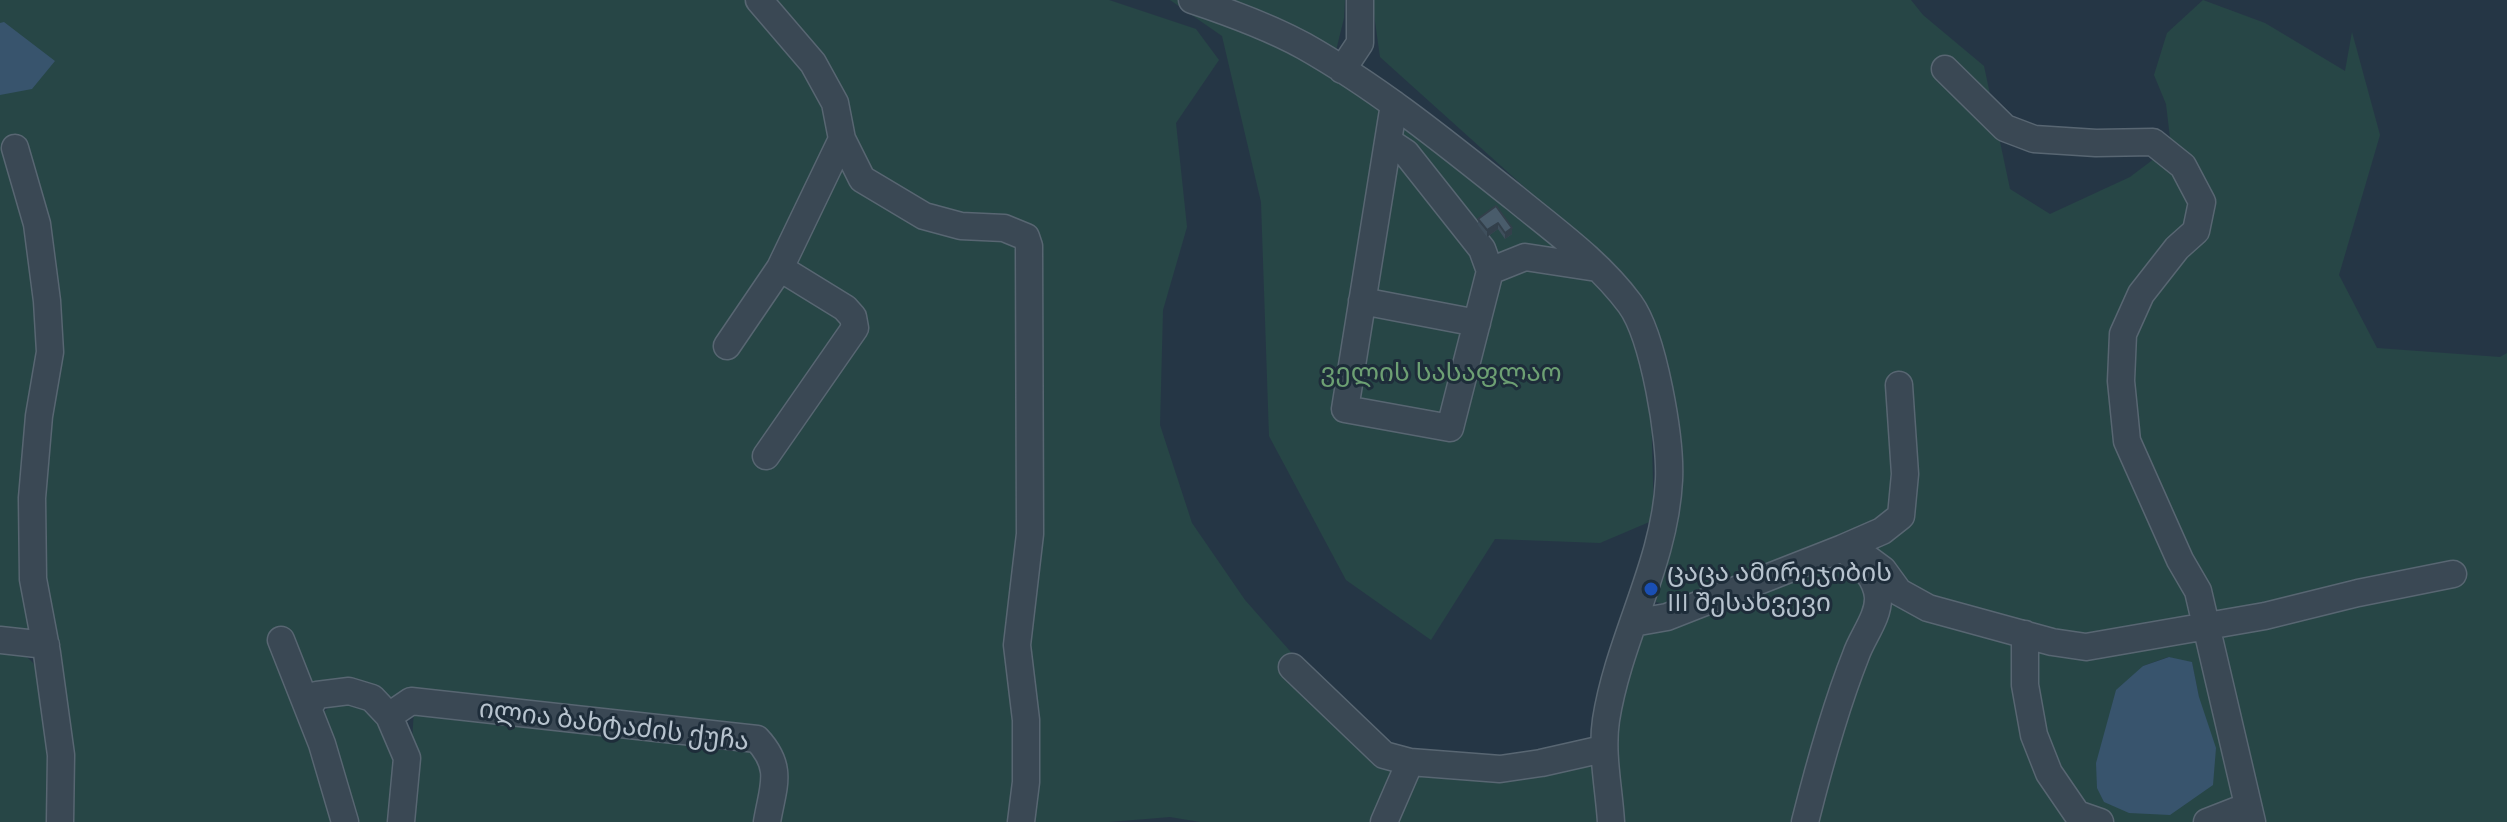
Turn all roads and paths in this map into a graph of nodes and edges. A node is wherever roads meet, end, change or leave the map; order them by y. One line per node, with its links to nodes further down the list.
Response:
1 (759, 0): 7 (street)
2 (1192, 0): 5 (street)
3 (1360, 0): 5 (street)
4 (1945, 69): 21 (street)
5 (1342, 70): 6 (street)
6 (1394, 104): 8 (street); 11 (street)
7 (842, 139): 10 (street); 36 (street)
8 (1388, 141): 12 (street); 13 (street)
9 (15, 148): 25 (street)
10 (780, 268): 15 (street); 17 (street)
11 (1597, 268): 12 (street); 20 (street)
12 (1490, 271): 14 (street)
13 (1362, 301): 14 (street); 14 (street)
14 (1477, 323)
15 (727, 346)
16 (1899, 385): 18 (street)
17 (766, 456)
18 (1843, 548): 20 (street); 22 (street); 39 (street)
19 (2453, 574): 21 (street)
20 (1633, 623): 29 (street)
21 (2206, 627): 22 (street); 31 (street)
22 (2025, 634): 40 (street)
23 (0, 640): 25 (street)
24 (281, 640): 27 (street)
25 (46, 645): 32 (street)
26 (1292, 667): 30 (street)
27 (308, 708): 28 (street); 33 (street)
28 (389, 716): 34 (street); 35 (street, ილია ბახტაძის ქუჩა)
29 (1603, 749): 30 (street); 38 (street)
30 (1410, 762): 37 (street)
31 (2250, 814): 41 (street)
32 (60, 822)
33 (345, 822)
34 (401, 822)
35 (767, 822)
36 (1021, 822)
37 (1384, 822)
38 (1611, 822)
39 (1805, 822)
40 (2100, 822)
41 (2207, 822)

